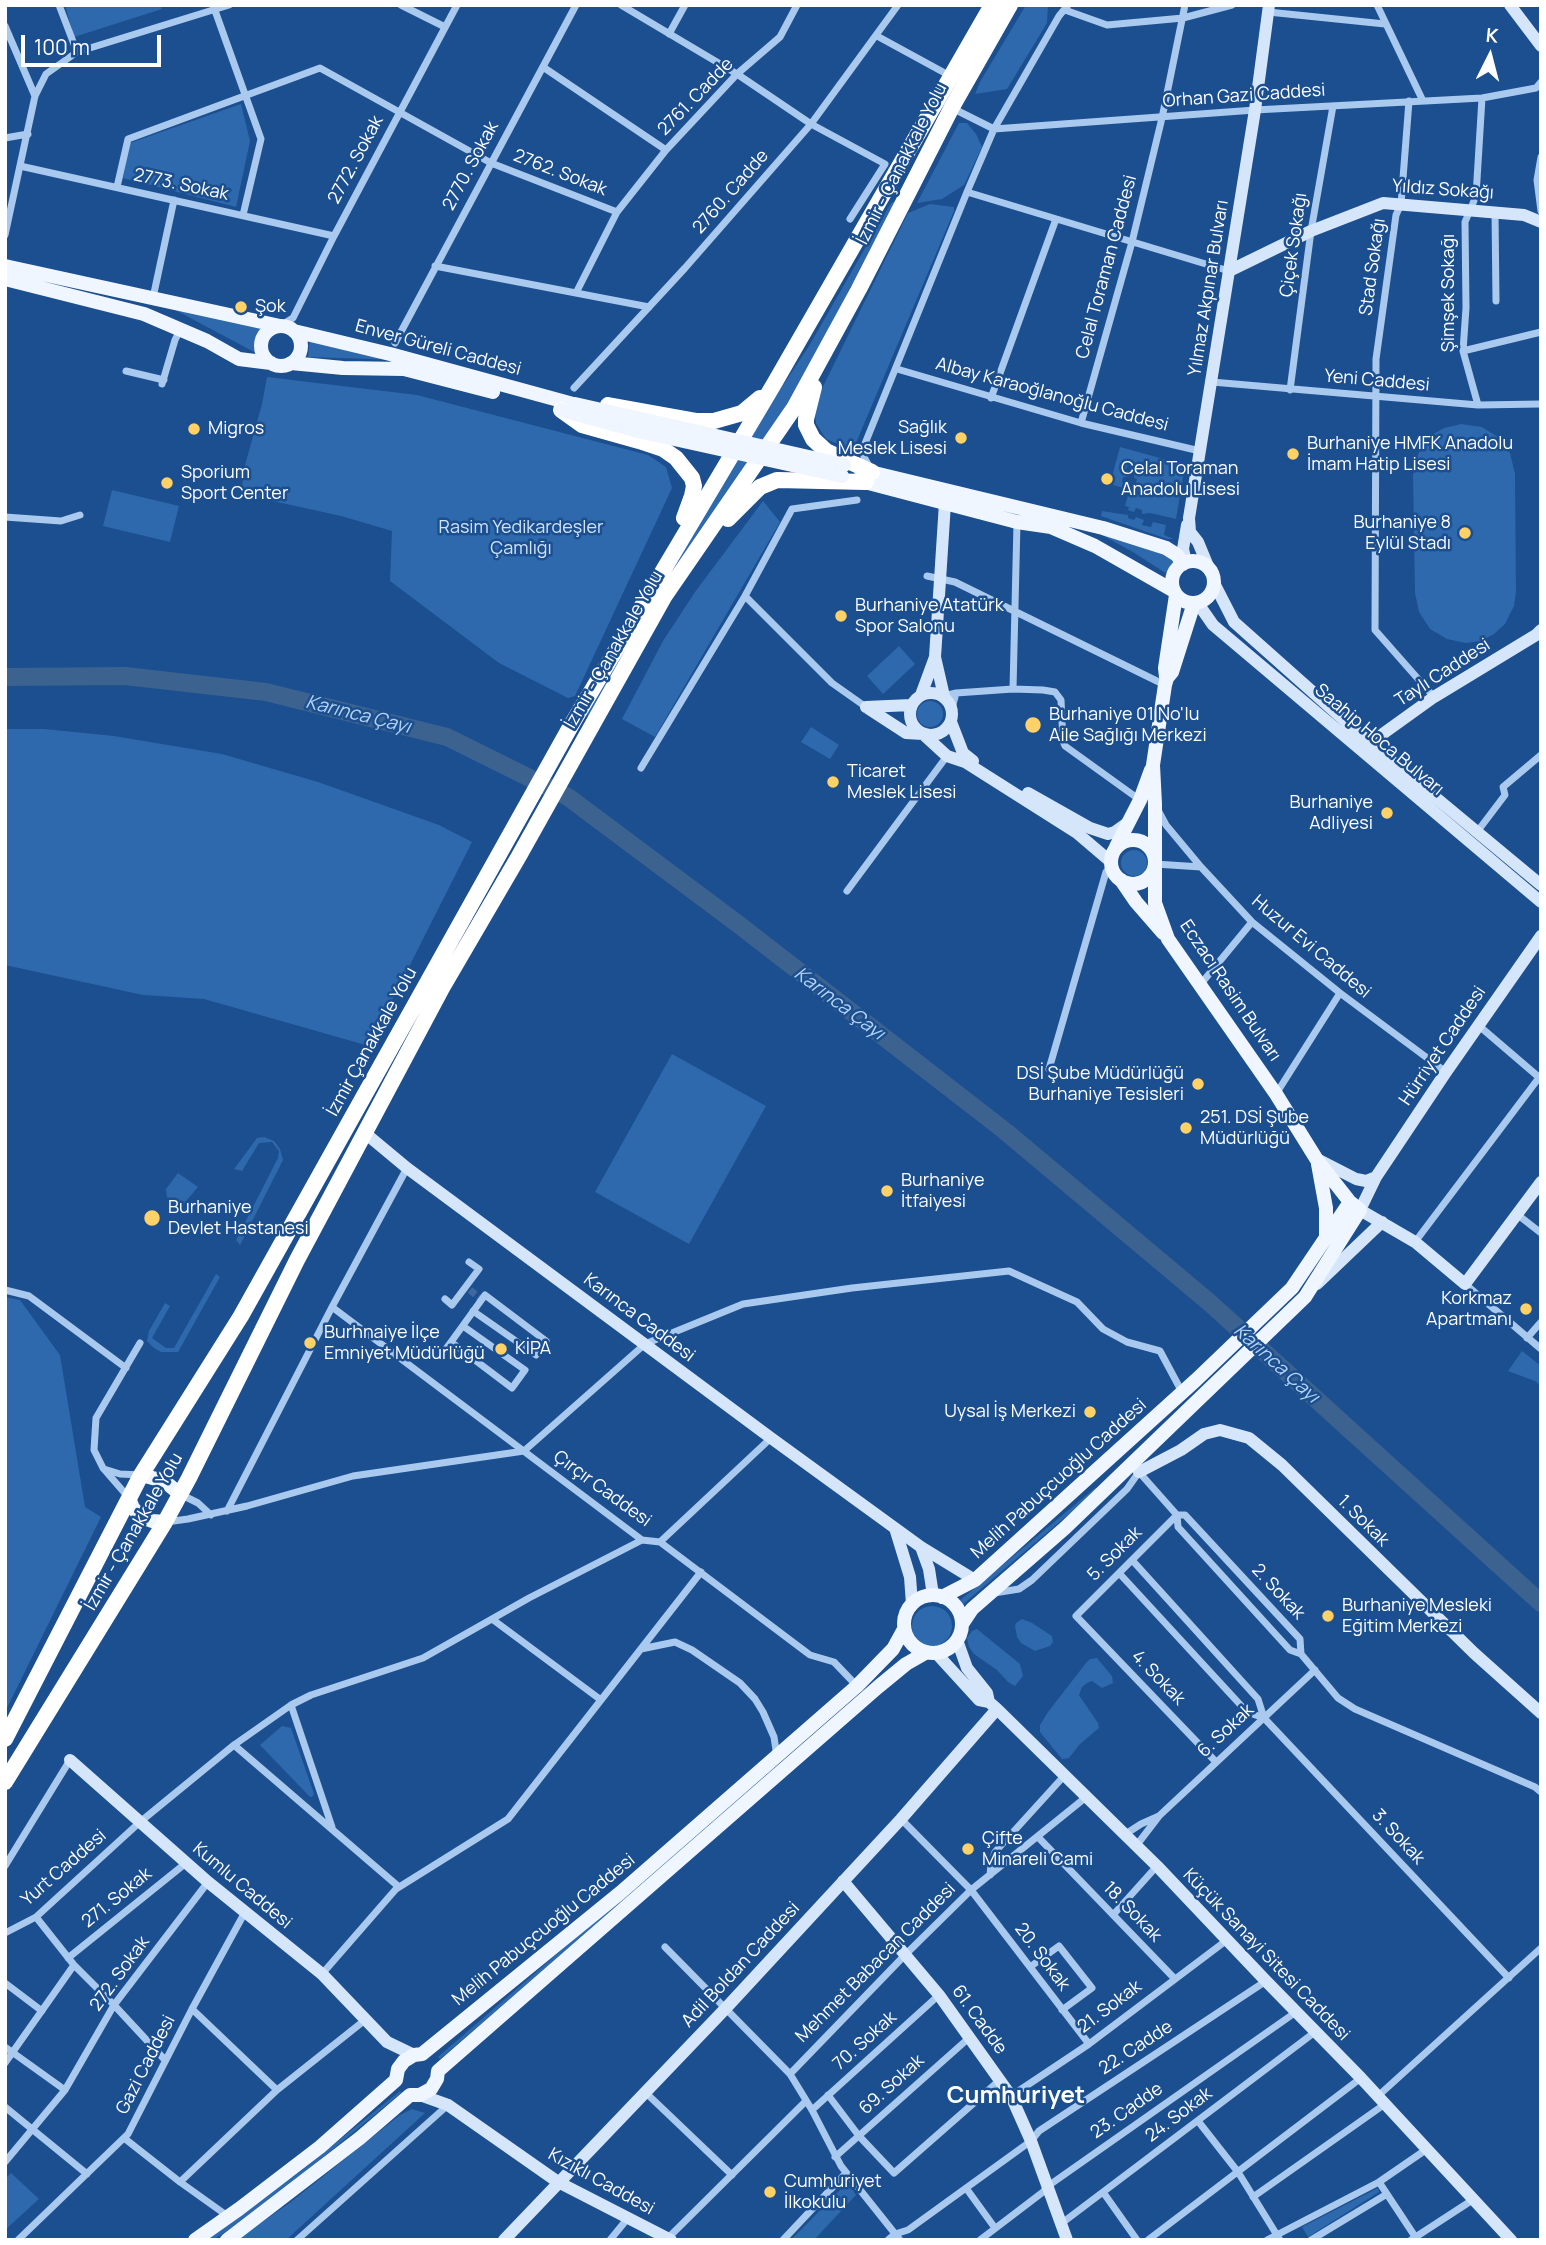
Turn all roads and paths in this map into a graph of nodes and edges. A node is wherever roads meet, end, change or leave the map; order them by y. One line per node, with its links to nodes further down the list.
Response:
1 (59, 5): 26 (street)
2 (229, 5): 16 (street)
3 (401, 5): 22 (street)
4 (457, 5): 22 (street, 2772. Sokak)
5 (576, 5): 27 (street, 2770. Sokak)
6 (621, 5): 23 (street)
7 (685, 5): 23 (street)
8 (797, 5): 29 (street, 2761. Cadde)
9 (898, 5): 24 (street, 2760. Cadde)
10 (992, 5): 84 (highway, İzmir - Çanakkale Yolu)
11 (1010, 5): 37 (highway, İzmir - Çanakkale Yolu)
12 (1185, 5): 19 (street, Celal Toraman Caddesi)
13 (1232, 5): 19 (street)
14 (1377, 5): 20 (street)
15 (1510, 5): 25 (street)
16 (213, 8): 26 (street); 31 (street)
17 (1067, 8): 19 (street); 42 (street)
18 (1269, 8): 20 (street); 38 (street, Yılmaz Akpınar Bulvarı)
19 (1184, 18): 40 (street, Celal Toraman Caddesi)
20 (1385, 24): 35 (street)
21 (5, 26): 32 (street)
22 (445, 27): 39 (street, 2772. Sokak)
23 (669, 34): 29 (street)
24 (877, 36): 28 (street); 41 (street, 2760. Cadde)
25 (1541, 46)
26 (77, 52): 32 (street)
27 (543, 67): 45 (street); 47 (street, 2770. Sokak)
28 (943, 72)
29 (737, 74): 41 (street); 45 (street, 2761. Cadde)
30 (1541, 82): 33 (street, Orhan Gazi Caddesi)
31 (245, 94): 39 (street, 2762. Sokak); 49 (street, 2762. Sokak); 57 (street)
32 (35, 96): 43 (street)
33 (1482, 98): 35 (street, Orhan Gazi Caddesi); 53 (street, Şimşek Sokağı)
34 (1409, 101): 35 (street, Orhan Gazi Caddesi); 36 (street, Orhan Gazi Caddesi); 52 (street, Stad Sokağı)
35 (1423, 101)
36 (1334, 106): 38 (street, Orhan Gazi Caddesi); 61 (street, Çiçek Sokağı)
37 (952, 107): 42 (street); 77 (highway, İzmir - Çanakkale Yolu)
38 (1255, 110): 40 (street, Orhan Gazi Caddesi); 67 (street, Yılmaz Akpınar Bulvarı)
39 (400, 113): 47 (street, 2762. Sokak); 63 (street, 2772. Sokak)
40 (1162, 118): 42 (street, Orhan Gazi Caddesi); 64 (street, Celal Toraman Caddesi)
41 (811, 124): 58 (street); 72 (street, 2760. Cadde)
42 (994, 129): 50 (street)
43 (28, 134): 44 (street); 48 (street)
44 (5, 138)
45 (666, 150): 55 (street, 2761. Cadde)
46 (1541, 157): 54 (street)
47 (491, 163): 55 (street, 2762. Sokak); 66 (street, 2770. Sokak)
48 (20, 166): 49 (street, 2773. Sokak); 62 (street)
49 (117, 187): 51 (street, 2773. Sokak)
50 (967, 192): 59 (street); 81 (street)
51 (174, 200): 57 (street, 2773. Sokak); 69 (street)
52 (1401, 204): 53 (street, Yıldız Sokağı); 61 (street, Yıldız Sokağı); 86 (street, Stad Sokağı)
53 (1470, 209): 56 (street, Yıldız Sokağı); 78 (street, Şimşek Sokağı)
54 (1541, 211)
55 (617, 212): 70 (street, 2761. Cadde)
56 (1495, 212): 60 (street, Yıldız Sokağı); 71 (street)
57 (243, 215): 63 (street, 2773. Sokak)
58 (850, 219)
59 (1056, 219): 64 (street); 87 (street)
60 (1541, 222)
61 (1311, 232): 67 (street, Yıldız Sokağı); 85 (street, Çiçek Sokağı)
62 (5, 235)
63 (334, 236): 73 (street, 2772. Sokak)
64 (1132, 242): 67 (street); 91 (street, Celal Toraman Caddesi)
65 (5, 266): 73 (main road, Enver Güreli Caddesi)
66 (435, 266): 70 (street); 76 (street, 2770. Sokak)
67 (1229, 271): 83 (street, Yılmaz Akpınar Bulvarı)
68 (5, 279): 74 (main road)
69 (154, 293)
70 (576, 293): 72 (street)
71 (1496, 301)
72 (649, 307): 88 (street, 2760. Cadde)
73 (289, 325): 79 (main road); 80 (main road); 88 (main road, Enver Güreli Caddesi)
74 (180, 330): 79 (main road); 82 (street)
75 (1541, 332): 78 (street)
76 (395, 343)
77 (829, 346): 93 (highway); 100 (highway, İzmir - Çanakkale Yolu)
78 (1463, 351): 90 (street, Şimşek Sokağı)
79 (271, 363): 80 (main road)
80 (291, 363): 88 (main road, Enver Güreli Caddesi)
81 (897, 369): 87 (street, Albay Karaoğlanoğlu Caddesi); 93 (street)
82 (126, 371)
83 (1212, 382): 85 (street, Yeni Caddesi); 92 (street, Yılmaz Akpınar Bulvarı)
84 (774, 384): 88 (highway); 101 (highway, İzmir - Çanakkale Yolu)
85 (1290, 390): 86 (street, Yeni Caddesi)
86 (1374, 397): 90 (street, Yeni Caddesi); 115 (street, Stad Sokağı)
87 (991, 398): 91 (street, Albay Karaoğlanoğlu Caddesi)
88 (569, 401): 93 (main road, bridge); 101 (highway)
89 (1541, 404): 90 (street, Yeni Caddesi)
90 (1478, 405)
91 (1081, 423): 92 (street, Albay Karaoğlanoğlu Caddesi)
92 (1200, 450): 98 (street, Yılmaz Akpınar Bulvarı)
93 (869, 477): 95 (main road); 100 (highway); 102 (main road)
94 (857, 500): 106 (street)
95 (946, 503): 99 (main road); 104 (street)
96 (80, 515): 97 (street)
97 (5, 517)
98 (1189, 518): 102 (street, Yılmaz Akpınar Bulvarı); 103 (street)
99 (1017, 522): 105 (main road); 108 (street)
100 (699, 548): 147 (highway, İzmir - Çanakkale Yolu)
101 (668, 560): 129 (highway, İzmir - Çanakkale Yolu)
102 (1184, 563): 103 (main road); 105 (main road)
103 (1212, 576): 107 (main road); 120 (street, Saahip Hoca Bulvarı)
104 (934, 577): 108 (street); 110 (street)
105 (1175, 593): 107 (main road); 111 (main road)
106 (745, 596): 117 (street); 124 (street)
107 (1196, 602): 111 (main road, Eczacı Rasim Bulvarı); 136 (street, Saahip Hoca Bulvarı)
108 (1015, 611): 111 (street); 112 (street)
109 (1540, 635): 115 (street, Taylı Caddesi)
110 (935, 657): 113 (street); 114 (street)
111 (1166, 681): 123 (main road, Eczacı Rasim Bulvarı)
112 (1013, 689): 114 (street); 125 (street)
113 (920, 695): 114 (street); 116 (street)
114 (950, 695): 118 (street)
115 (1434, 697): 120 (street, Taylı Caddesi)
116 (911, 705): 117 (street); 119 (street)
117 (866, 707): 119 (street)
118 (951, 722): 119 (street); 127 (street)
119 (923, 734): 122 (street)
120 (1370, 743): 128 (street, Saahip Hoca Bulvarı)
121 (1541, 755): 128 (street)
122 (947, 756): 130 (street); 135 (street)
123 (1153, 765): 125 (main road); 126 (main road, Eczacı Rasim Bulvarı)
124 (641, 768)
125 (1140, 800): 127 (main road)
126 (1155, 804): 131 (main road, Eczacı Rasim Bulvarı); 132 (street, Huzur Evi Caddesi)
127 (1130, 821): 130 (main road)
128 (1477, 832): 134 (street, Saahip Hoca Bulvarı)
129 (502, 847): 165 (highway, İzmir Çanakkale Yolu)
130 (1112, 859): 131 (main road); 133 (main road); 143 (street)
131 (1154, 864): 132 (street); 133 (main road); 139 (main road, Eczacı Rasim Bulvarı)
132 (1201, 867): 137 (street, Huzur Evi Caddesi)
133 (1121, 880): 139 (main road)
134 (1541, 885)
135 (846, 891)
136 (1541, 902)
137 (1252, 922): 140 (street); 141 (street, Huzur Evi Caddesi)
138 (1541, 936): 142 (street, Hürriyet Caddesi)
139 (1168, 939): 140 (main road, Eczacı Rasim Bulvarı)
140 (1200, 985): 146 (main road, Eczacı Rasim Bulvarı)
141 (1340, 993): 144 (street, Huzur Evi Caddesi); 146 (street)
142 (1478, 1025): 144 (street, Hürriyet Caddesi); 145 (street)
143 (1049, 1069)
144 (1446, 1072): 150 (street, Hürriyet Caddesi)
145 (1540, 1077): 157 (street)
146 (1276, 1094): 148 (main road, Eczacı Rasim Bulvarı)
147 (365, 1133): 149 (street, Karınca Caddesi); 184 (highway, İzmir - Çanakkale Yolu)
148 (1317, 1160): 150 (street); 152 (main road, Eczacı Rasim Bulvarı); 156 (main road)
149 (407, 1168): 163 (street); 171 (street, Karınca Caddesi)
150 (1376, 1177): 152 (street, Hürriyet Caddesi)
151 (1541, 1182): 153 (street)
152 (1355, 1206): 154 (street); 156 (main road); 161 (main road)
153 (1518, 1215): 155 (street); 159 (street)
154 (1382, 1222): 157 (street); 161 (street)
155 (1541, 1233)
156 (1326, 1240): 161 (main road)
157 (1415, 1242): 159 (street)
158 (469, 1262): 162 (street)
159 (1465, 1284): 168 (street)
160 (5, 1290): 175 (street)
161 (1298, 1292): 177 (main road, Melih Pabuçcuoğlu Caddesi); 182 (main road, Melih Pabuçcuoğlu Caddesi)
162 (444, 1299)
163 (332, 1307): 180 (street, Çırçır Caddesi); 186 (street)
164 (474, 1311): 167 (street); 174 (street); 174 (street)
165 (241, 1316): 183 (highway, İzmir - Çanakkale Yolu)
166 (1541, 1322): 168 (street)
167 (463, 1326): 169 (street); 176 (street)
168 (1527, 1338): 172 (street)
169 (451, 1342): 173 (street); 176 (street)
170 (140, 1343): 175 (street)
171 (645, 1344): 177 (street); 178 (street, Karınca Caddesi); 180 (street)
172 (1541, 1349)
173 (442, 1354)
174 (536, 1355): 176 (street)
175 (126, 1368): 181 (street)
176 (525, 1370)
177 (1182, 1393): 179 (main road, Melih Pabuçcuoğlu Caddesi)
178 (771, 1438): 190 (street, Karınca Caddesi); 192 (street)
179 (1130, 1440): 182 (street); 197 (main road, Melih Pabuçcuoğlu Caddesi)
180 (524, 1451): 186 (street); 191 (street, Çırçır Caddesi)
181 (103, 1468): 183 (street); 185 (street)
182 (1136, 1469): 188 (street, 2. Sokak); 202 (main road, Melih Pabuçcuoğlu Caddesi); 213 (street, 1. Sokak)
183 (141, 1475): 184 (main road); 185 (highway, İzmir - Çanakkale Yolu)
184 (180, 1494): 187 (street); 189 (highway, İzmir - Çanakkale Yolu)
185 (129, 1498): 189 (main road); 215 (highway, İzmir - Çanakkale Yolu)
186 (227, 1511): 187 (street)
187 (211, 1515): 189 (street)
188 (1177, 1515): 194 (street, 5. Sokak); 207 (street, 2. Sokak); 207 (street, 2. Sokak)
189 (165, 1522): 221 (highway, İzmir - Çanakkale Yolu)
190 (895, 1528): 193 (street, Karınca Caddesi); 199 (street)
191 (642, 1540): 192 (street, Çırçır Caddesi); 201 (street, Yurt Caddesi)
192 (660, 1542): 195 (street, Çırçır Caddesi)
193 (921, 1547): 197 (street, Karınca Caddesi); 198 (street)
194 (1132, 1560): 196 (street, 5. Sokak); 214 (street, 3. Sokak)
195 (701, 1572): 205 (street); 209 (street, Çırçır Caddesi)
196 (1119, 1573): 200 (street, 5. Sokak); 214 (street, 3. Sokak)
197 (975, 1580): 198 (main road, Melih Pabuçcuoğlu Caddesi)
198 (937, 1596): 199 (main road); 202 (main road)
199 (912, 1604): 203 (main road)
200 (1076, 1616): 219 (street, 4. Sokak)
201 (492, 1619): 210 (street); 211 (street, Yurt Caddesi)
202 (962, 1624): 204 (main road)
203 (904, 1629): 206 (main road); 209 (main road, Melih Pabuçcuoğlu Caddesi)
204 (957, 1640): 206 (main road); 212 (street, Küçük Sanayi Sitesi Caddesi)
205 (641, 1649): 210 (street); 217 (street)
206 (931, 1653): 212 (street, Küçük Sanayi Sitesi Caddesi); 273 (main road, Melih Pabuçcuoğlu Caddesi)
207 (1301, 1654): 208 (street)
208 (1315, 1670): 214 (street, 6. Sokak); 222 (street)
209 (857, 1686): 217 (main road, Melih Pabuçcuoğlu Caddesi)
210 (601, 1700): 237 (street)
211 (291, 1705): 216 (street, Yurt Caddesi); 227 (street)
212 (993, 1706): 220 (street, Küçük Sanayi Sitesi Caddesi); 225 (street, Adil Boldan Caddesi)
213 (1541, 1713)
214 (1264, 1718): 219 (street, 6. Sokak); 251 (street, 3. Sokak)
215 (5, 1739)
216 (234, 1745): 226 (street, Yurt Caddesi); 227 (street)
217 (777, 1757): 268 (main road, Melih Pabuçcuoğlu Caddesi)
218 (70, 1760): 226 (street, Kumlu Caddesi); 232 (street)
219 (1216, 1762): 224 (street, 6. Sokak)
220 (1064, 1776): 223 (street, Küçük Sanayi Sitesi Caddesi); 234 (street)
221 (5, 1782)
222 (1541, 1792)
223 (1085, 1798): 228 (street, Küçük Sanayi Sitesi Caddesi); 229 (street, Mehmet Babacan Caddesi)
224 (1159, 1816): 228 (street); 230 (street)
225 (901, 1819): 235 (street, Adil Boldan Caddesi); 238 (street, 20. Sokak)
226 (140, 1822): 231 (street, Kumlu Caddesi); 241 (street, Yurt Caddesi)
227 (332, 1828): 237 (street)
228 (1124, 1835): 230 (street, Küçük Sanayi Sitesi Caddesi)
229 (1038, 1837): 234 (street, Mehmet Babacan Caddesi); 240 (street, 18. Sokak)
230 (1136, 1847): 233 (street, Küçük Sanayi Sitesi Caddesi)
231 (186, 1863): 236 (street, Kumlu Caddesi); 247 (street, 271. Sokak)
232 (5, 1866)
233 (1157, 1866): 240 (street); 243 (street, Küçük Sanayi Sitesi Caddesi)
234 (990, 1875): 238 (street, Mehmet Babacan Caddesi)
235 (843, 1881): 246 (street, 61. Cadde); 256 (street, Adil Boldan Caddesi)
236 (208, 1882): 239 (street, Kumlu Caddesi); 255 (street, 272. Sokak)
237 (399, 1887): 249 (street)
238 (971, 1890): 246 (street, Mehmet Babacan Caddesi); 248 (street, 20. Sokak)
239 (245, 1912): 249 (street, Kumlu Caddesi); 257 (street, Gazi Caddesi)
240 (1113, 1915): 250 (street, 18. Sokak)
241 (36, 1917): 242 (street, Yurt Caddesi); 247 (street)
242 (5, 1933)
243 (1227, 1940): 250 (street, 21. Sokak); 252 (street, Küçük Sanayi Sitesi Caddesi)
244 (665, 1947): 256 (street)
245 (1541, 1948): 251 (street)
246 (905, 1955): 254 (street, 61. Cadde); 271 (street, Mehmet Babacan Caddesi)
247 (71, 1962): 255 (street); 259 (street, 271. Sokak)
248 (1030, 1967): 258 (street, 20. Sokak); 258 (street)
249 (322, 1974): 261 (street, Kumlu Caddesi)
250 (1174, 1978): 265 (street, 21. Sokak)
251 (1509, 1978): 282 (street)
252 (1266, 1981): 260 (street, Küçük Sanayi Sitesi Caddesi); 291 (street, 22. Cadde)
253 (5, 1983): 259 (street)
254 (939, 1995): 263 (street, 61. Cadde); 280 (street, 70. Sokak)
255 (114, 2005): 269 (street); 276 (street, 272. Sokak)
256 (726, 2008): 271 (street); 278 (street, Adil Boldan Caddesi)
257 (192, 2009): 269 (street, Gazi Caddesi); 277 (street)
258 (1062, 2010): 265 (street, 20. Sokak)
259 (41, 2011): 267 (street, 271. Sokak)
260 (1296, 2012): 262 (street, Küçük Sanayi Sitesi Caddesi); 302 (street, 23. Cadde)
261 (365, 2020): 264 (street, Kumlu Caddesi); 277 (street)
262 (1315, 2032): 274 (street, Küçük Sanayi Sitesi Caddesi); 287 (street, 24. Sokak)
263 (970, 2036): 275 (street, 61. Cadde); 289 (street, 69. Sokak)
264 (387, 2042): 268 (street); 272 (street)
265 (1089, 2043): 281 (street, 21. Sokak)
266 (5, 2047): 267 (street)
267 (13, 2052): 270 (street, 271. Sokak); 276 (street)
268 (418, 2055): 272 (main road, Melih Pabuçcuoğlu Caddesi); 273 (main road)
269 (165, 2060): 290 (street, Gazi Caddesi)
270 (5, 2063)
271 (790, 2074): 283 (street)
272 (397, 2075): 279 (main road); 308 (main road, Melih Pabuçcuoğlu Caddesi)
273 (437, 2077): 279 (main road, Melih Pabuçcuoğlu Caddesi); 284 (street)
274 (1361, 2078): 282 (street, Küçük Sanayi Sitesi Caddesi); 295 (street)
275 (1000, 2080): 281 (street, 61. Cadde); 289 (street)
276 (65, 2090): 288 (street, 272. Sokak)
277 (277, 2090): 299 (street)
278 (645, 2092): 298 (street); 300 (street, Adil Boldan Caddesi)
279 (415, 2095): 284 (street); 318 (main road, Melih Pabuçcuoğlu Caddesi)
280 (828, 2095): 286 (street, 70. Sokak); 289 (street)
281 (1011, 2096): 291 (street, 61. Cadde)
282 (1382, 2100): 292 (street, Küçük Sanayi Sitesi Caddesi); 306 (street)
283 (806, 2101): 286 (street); 298 (street)
284 (448, 2105): 300 (street, Kızıklı Caddesi); 319 (street)
285 (5, 2107): 288 (street)
286 (812, 2110): 293 (street)
287 (1198, 2121): 295 (street); 304 (street, 24. Sokak)
288 (33, 2129): 294 (street, 272. Sokak); 297 (street)
289 (859, 2136): 293 (street, 69. Sokak)
290 (124, 2138): 297 (street, Gazi Caddesi); 299 (street)
291 (1031, 2141): 302 (street, 61. Cadde); 303 (street, 22. Cadde)
292 (1427, 2149): 301 (street); 307 (street, Küçük Sanayi Sitesi Caddesi)
293 (835, 2157): 296 (street)
294 (5, 2162)
295 (1238, 2172): 306 (street); 327 (street)
296 (846, 2173): 312 (street); 322 (street)
297 (88, 2174): 316 (street, Gazi Caddesi)
298 (732, 2175): 314 (street)
299 (180, 2182): 308 (street)
300 (558, 2182): 309 (street, Kızıklı Caddesi); 320 (street, Adil Boldan Caddesi)
301 (1379, 2182): 305 (street); 313 (street)
302 (1048, 2186): 310 (street, 61. Cadde); 311 (street, 23. Cadde)
303 (966, 2188): 311 (street); 312 (street, 22. Cadde)
304 (1103, 2192): 310 (street, 24. Sokak); 326 (street)
305 (1387, 2194): 315 (street); 329 (street)
306 (1253, 2197): 313 (street)
307 (1474, 2199): 315 (street); 330 (street, Küçük Sanayi Sitesi Caddesi)
308 (229, 2217): 317 (main road, Melih Pabuçcuoğlu Caddesi)
309 (628, 2218): 314 (street, Kızıklı Caddesi); 321 (street)
310 (1062, 2223): 325 (street, 61. Cadde)
311 (995, 2228): 324 (street, 23. Cadde)
312 (898, 2237): 323 (street, 22. Cadde)
313 (1279, 2237): 328 (street)
314 (669, 2239)
315 (1414, 2239)
316 (18, 2240)
317 (195, 2240)
318 (226, 2240)
319 (297, 2240)
320 (504, 2240)
321 (610, 2240)
322 (783, 2240)
323 (888, 2240)
324 (980, 2240)
325 (1067, 2240)
326 (1137, 2240)
327 (1148, 2240)
328 (1267, 2240)
329 (1311, 2240)
330 (1511, 2240)

